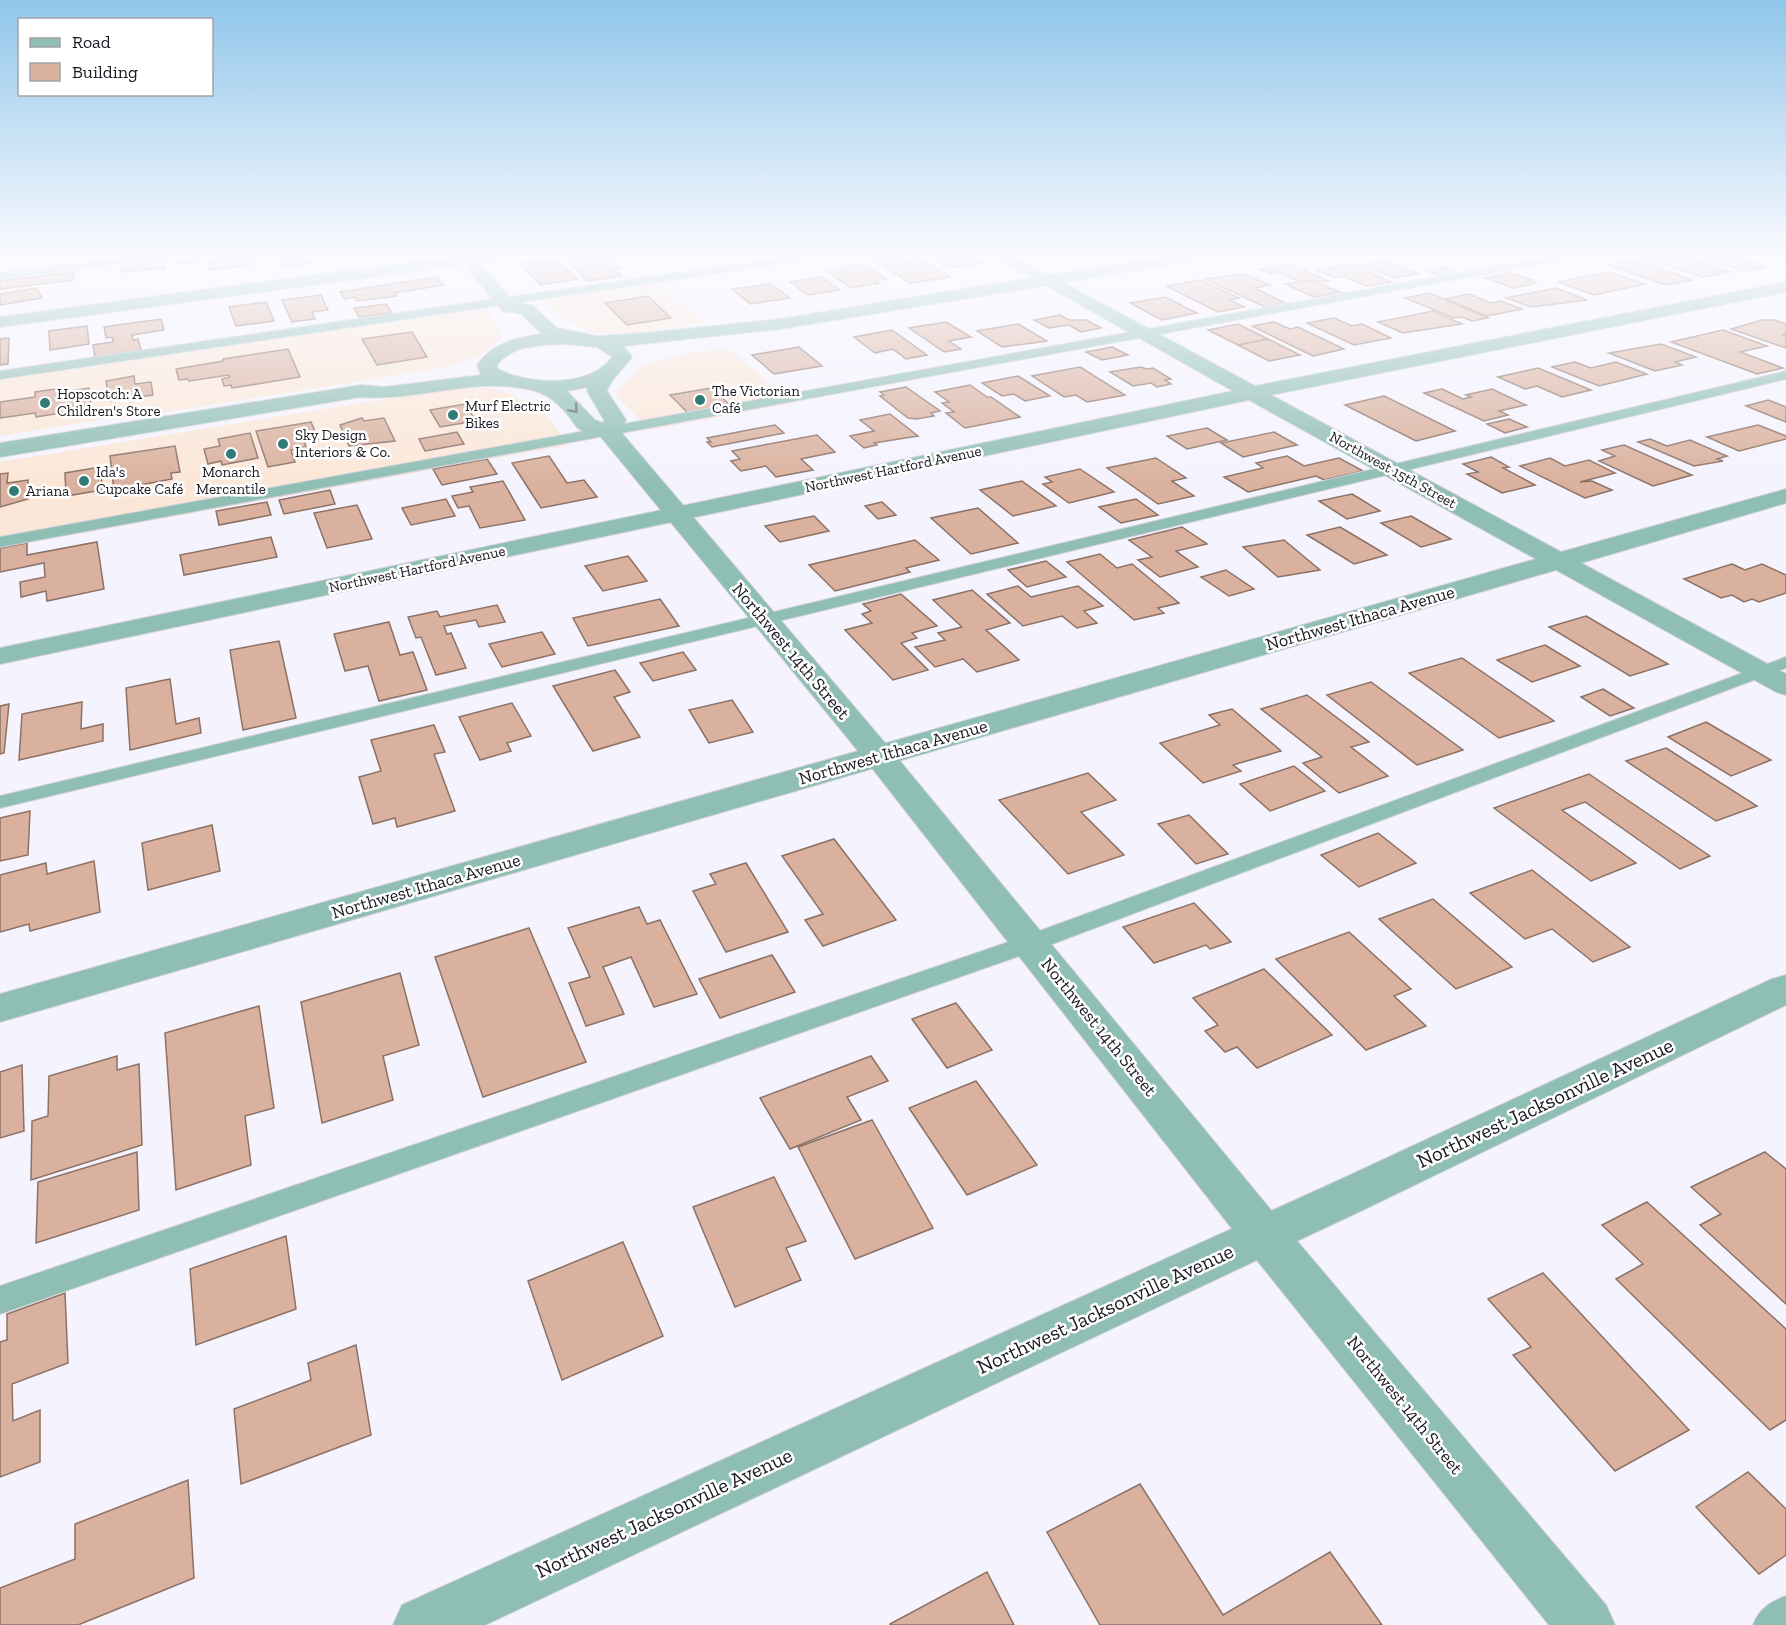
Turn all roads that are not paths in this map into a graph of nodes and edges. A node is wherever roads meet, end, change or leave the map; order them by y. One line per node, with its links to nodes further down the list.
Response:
1 (319, 331): 14 (lane)
2 (512, 331): 11 (street)
3 (550, 331): 10 (street)
4 (711, 331): 10 (street)
5 (759, 331): 13 (street)
6 (1138, 331): 9 (street, Northwest 15th Street)
7 (1168, 331): 9 (lane)
8 (1565, 331): 19 (street, Northwest Hartford Avenue)
9 (1146, 335): 19 (street, Northwest 15th Street); 20 (lane)
10 (591, 340): 11 (street); 13 (street)
11 (509, 348): 12 (street)
12 (491, 358): 16 (street); 18 (street)
13 (611, 369): 17 (street); 20 (street)
14 (0, 375)
15 (1786, 375): 22 (lane)
16 (507, 382): 17 (street); 18 (street)
17 (539, 386): 20 (street, Northwest 14th Street, one-way to 20)
18 (361, 391): 21 (street)
19 (1252, 393): 22 (street, Northwest 15th Street); 24 (street, Northwest Hartford Avenue)
20 (609, 432): 24 (street, Northwest 14th Street); 25 (lane)
21 (0, 450)
22 (1389, 468): 26 (street, Northwest 15th Street); 27 (lane)
23 (1786, 496): 26 (street, Northwest Ithaca Avenue)
24 (678, 515): 27 (street, Northwest 14th Street); 28 (street, Northwest Hartford Avenue)
25 (0, 542)
26 (1560, 560): 30 (street, Northwest 15th Street); 32 (street, Northwest Ithaca Avenue)
27 (766, 620): 32 (street, Northwest 14th Street); 33 (lane)
28 (0, 656)
29 (1786, 662): 30 (lane)
30 (1759, 671): 31 (street, Northwest 15th Street); 34 (lane)
31 (1786, 686)
32 (879, 756): 34 (street, Northwest 14th Street); 36 (street, Northwest Ithaca Avenue)
33 (0, 802)
34 (1031, 943): 37 (street, Northwest 14th Street); 38 (lane)
35 (1786, 989): 37 (street, Northwest Jacksonville Avenue)
36 (0, 1008)
37 (1264, 1235): 40 (street, Northwest Jacksonville Avenue); 41 (street, Northwest 14th Street)
38 (0, 1300)
39 (1786, 1614): 42 (lane)
40 (422, 1625)
41 (1586, 1625)
42 (1771, 1625)

